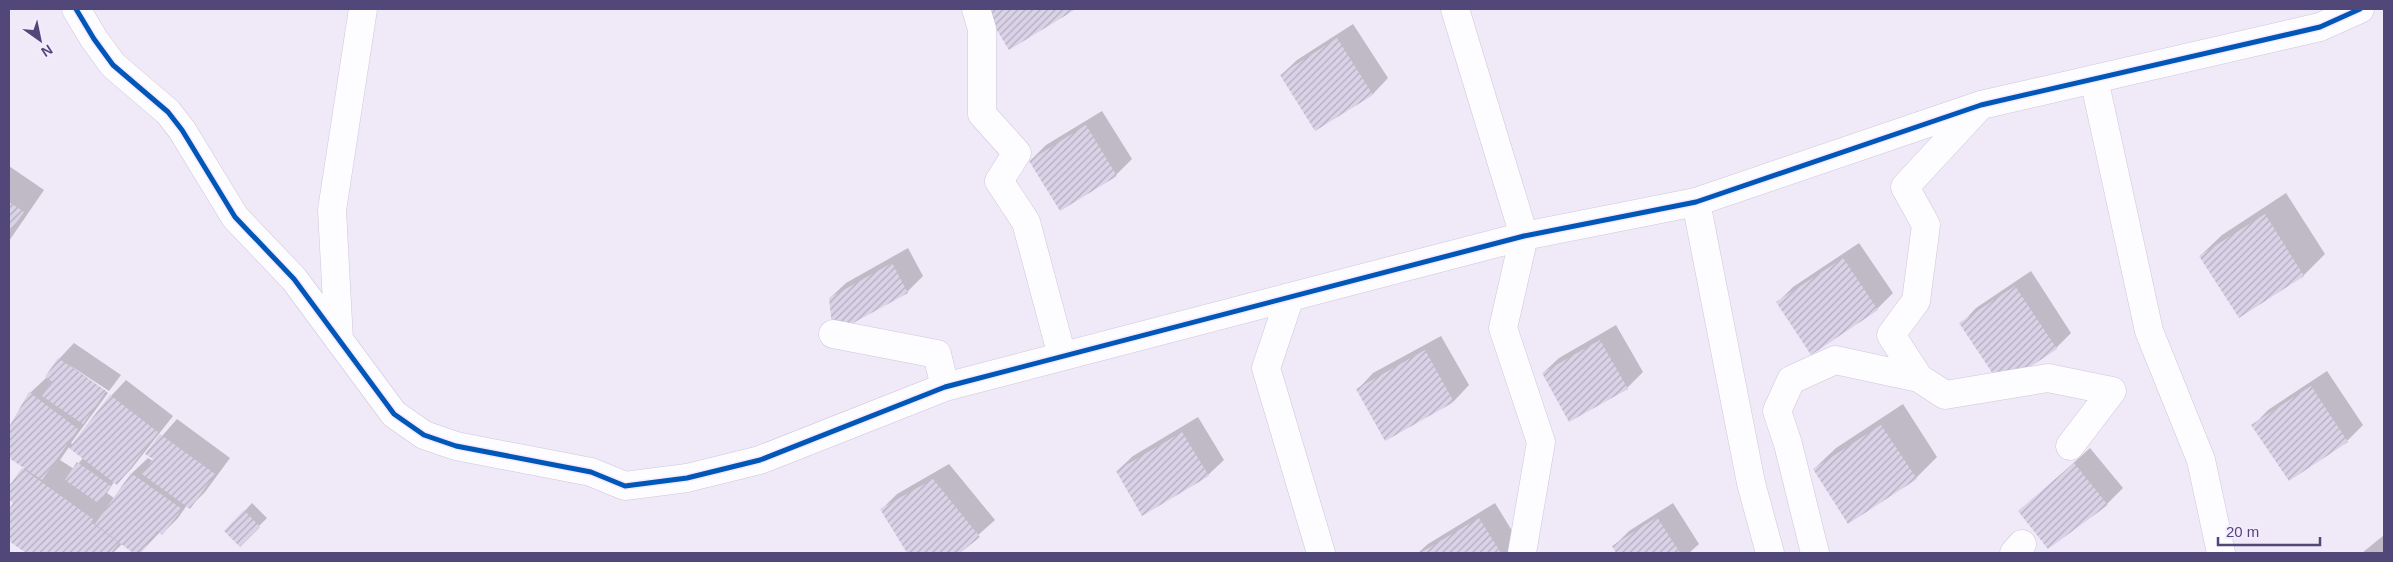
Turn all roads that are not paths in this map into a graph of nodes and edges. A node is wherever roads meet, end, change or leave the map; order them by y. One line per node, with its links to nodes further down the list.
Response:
1 (76, 9): 12 (street)
2 (363, 9): 12 (street)
3 (976, 9): 13 (street)
4 (1455, 9): 9 (street)
5 (2360, 9): 6 (street)
6 (2094, 78): 7 (street); 21 (street)
7 (1982, 104): 8 (street); 14 (street)
8 (1696, 202): 9 (street); 19 (street)
9 (1524, 236): 10 (street); 18 (street)
10 (1290, 297): 13 (street); 17 (street)
11 (833, 334): 15 (street)
12 (339, 340): 15 (street)
13 (1062, 356): 15 (street)
14 (1919, 378): 16 (street); 20 (street)
15 (945, 387)
16 (2070, 446)
17 (1321, 553)
18 (1522, 553)
19 (1770, 553)
20 (1815, 553)
21 (2221, 553)

